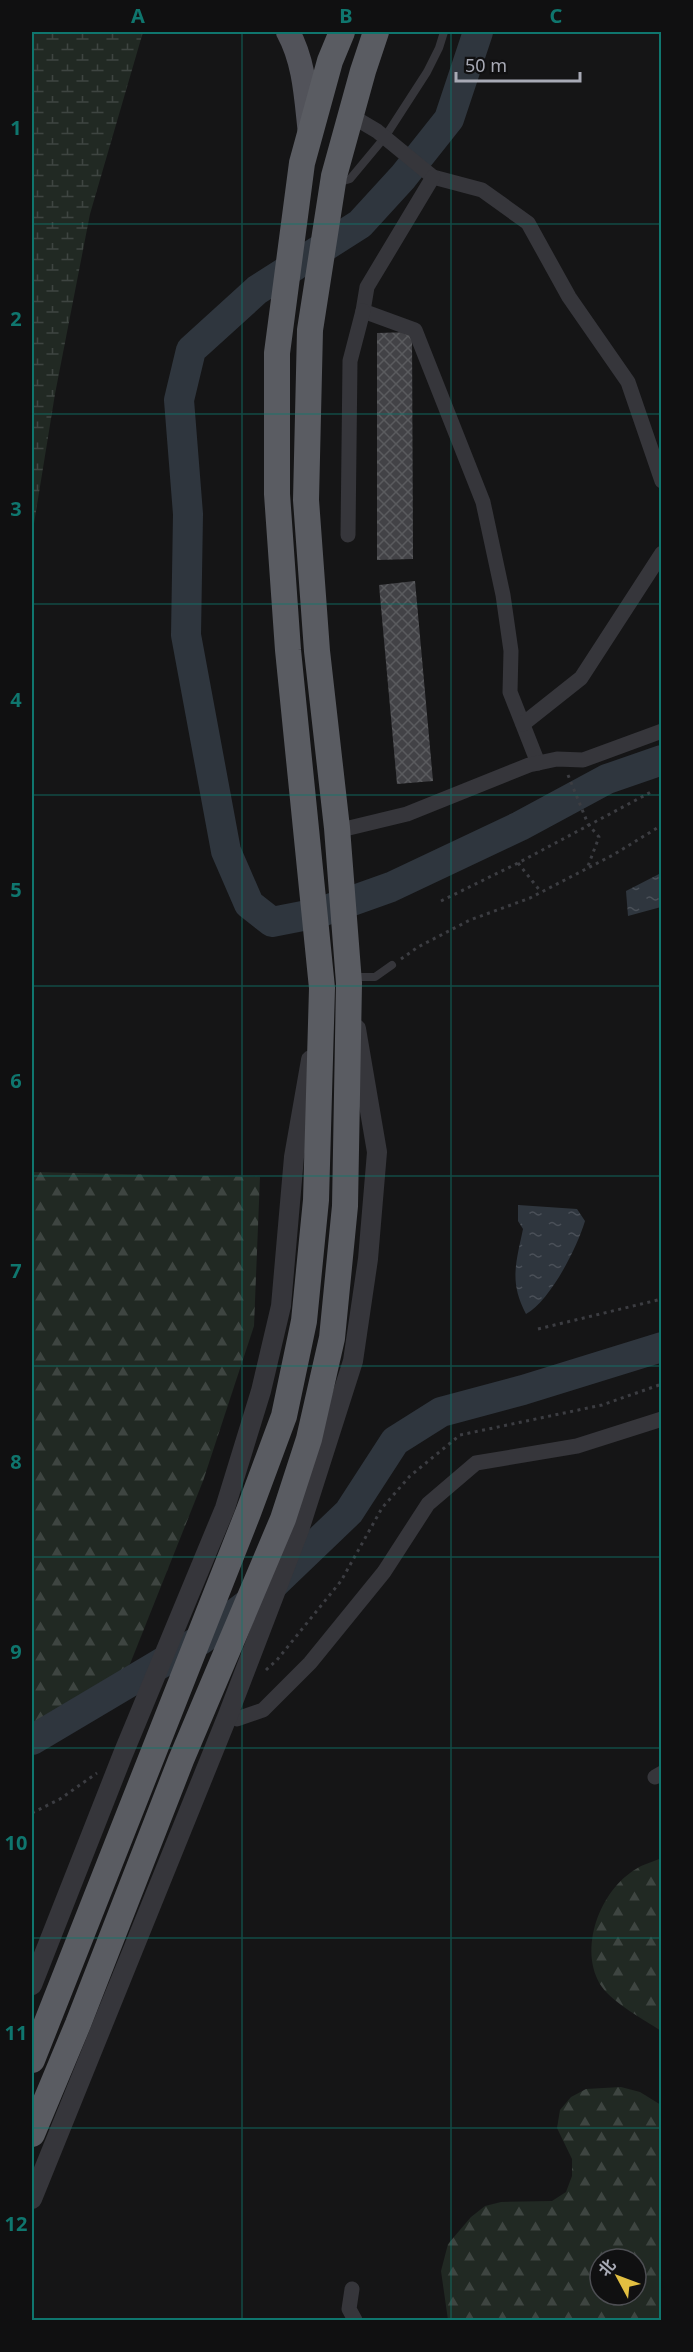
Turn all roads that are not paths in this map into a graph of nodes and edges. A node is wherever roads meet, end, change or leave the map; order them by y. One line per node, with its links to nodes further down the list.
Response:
1 (288, 32): 6 (main road)
2 (342, 32): 6 (highway)
3 (376, 32): 5 (highway)
4 (444, 32): 7 (lane)
5 (350, 115): 7 (street); 9 (highway)
6 (310, 135): 20 (highway)
7 (385, 137): 8 (street); 9 (lane)
8 (433, 177): 10 (street); 11 (street)
9 (334, 180): 17 (highway)
10 (363, 311): 12 (street); 14 (street)
11 (662, 481)
12 (348, 535)
13 (662, 553): 14 (street)
14 (523, 724): 16 (street)
15 (662, 731): 16 (street)
16 (538, 763): 17 (street)
17 (337, 828): 19 (highway)
18 (392, 965): 19 (lane)
19 (349, 980): 22 (highway)
20 (322, 988): 24 (street); 25 (highway)
21 (662, 1419): 23 (street)
22 (291, 1525): 23 (street); 26 (highway)
23 (228, 1715): 27 (street)
24 (32, 1985)
25 (32, 2060)
26 (32, 2134)
27 (32, 2199)
28 (352, 2289): 29 (street)
29 (355, 2320)

